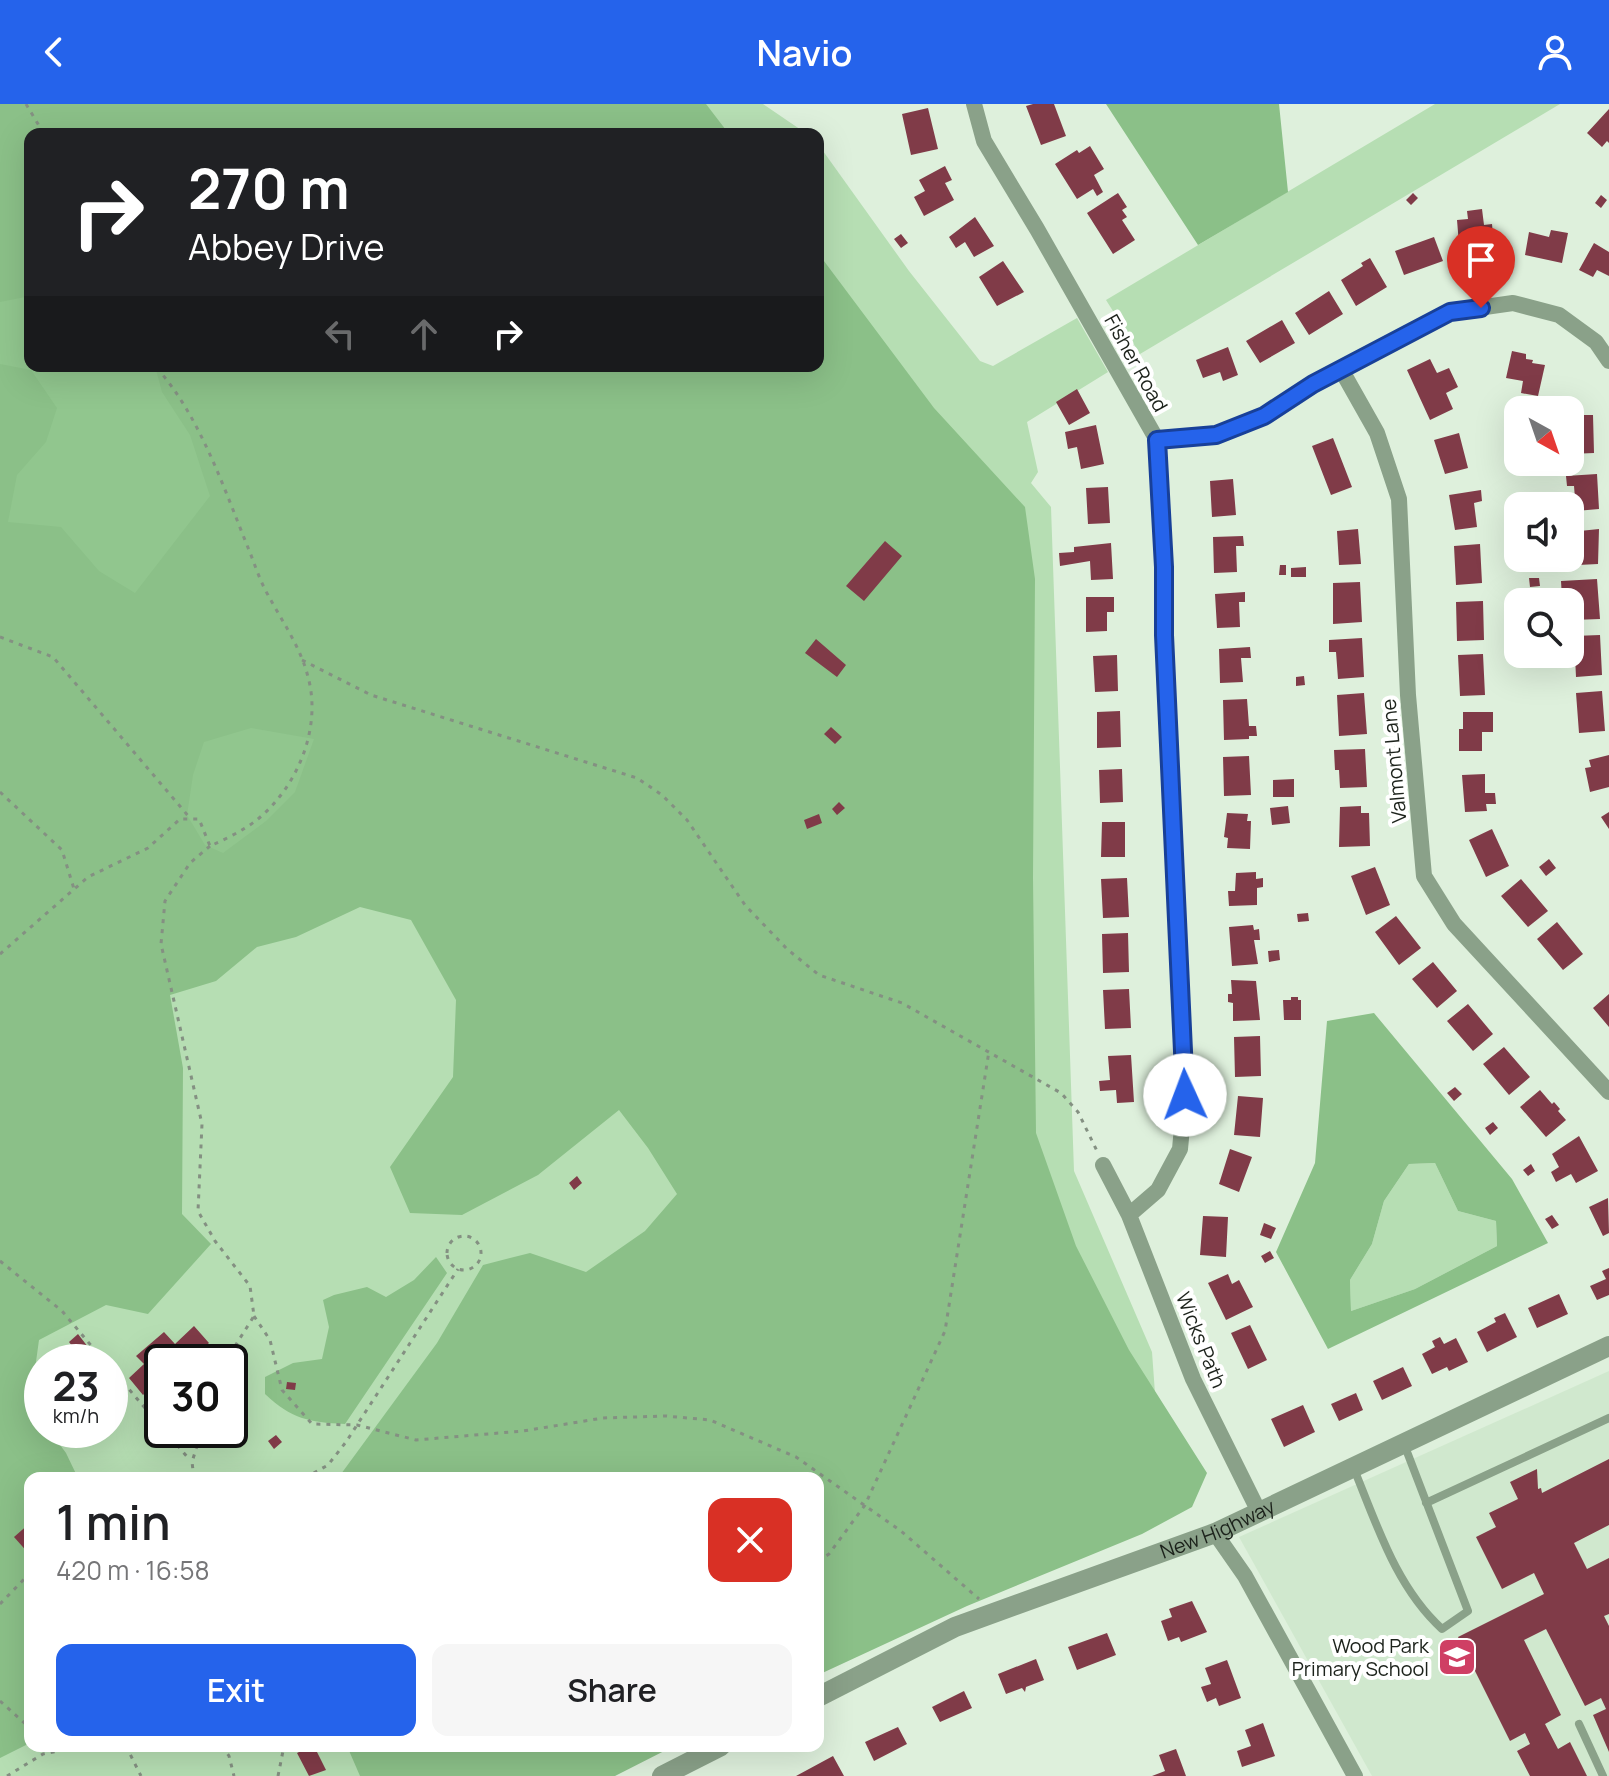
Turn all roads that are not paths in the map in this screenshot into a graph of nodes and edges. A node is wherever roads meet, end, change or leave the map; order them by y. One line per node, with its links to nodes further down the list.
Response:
1 (974, 104): 4 (street, Fisher Road)
2 (1609, 361): 3 (street)
3 (1342, 371): 4 (street); 5 (street, Valmont Lane)
4 (1157, 440): 7 (street, Fisher Road)
5 (1609, 1091)
6 (1103, 1165): 7 (street, Wicks Path)
7 (1129, 1215): 13 (street, Wicks Path)
8 (1609, 1346): 10 (street, New Highway)
9 (1609, 1418): 12 (lane)
10 (1404, 1444): 11 (street, New Highway); 12 (lane)
11 (1353, 1467): 12 (lane); 13 (street, New Highway)
12 (1426, 1503)
13 (1259, 1512): 14 (street, New Highway)
14 (1215, 1533): 15 (street, New Highway); 19 (street)
15 (824, 1694)
16 (1579, 1724): 20 (lane)
17 (709, 1752): 18 (street)
18 (662, 1776)
19 (1355, 1776)
20 (1603, 1776)

